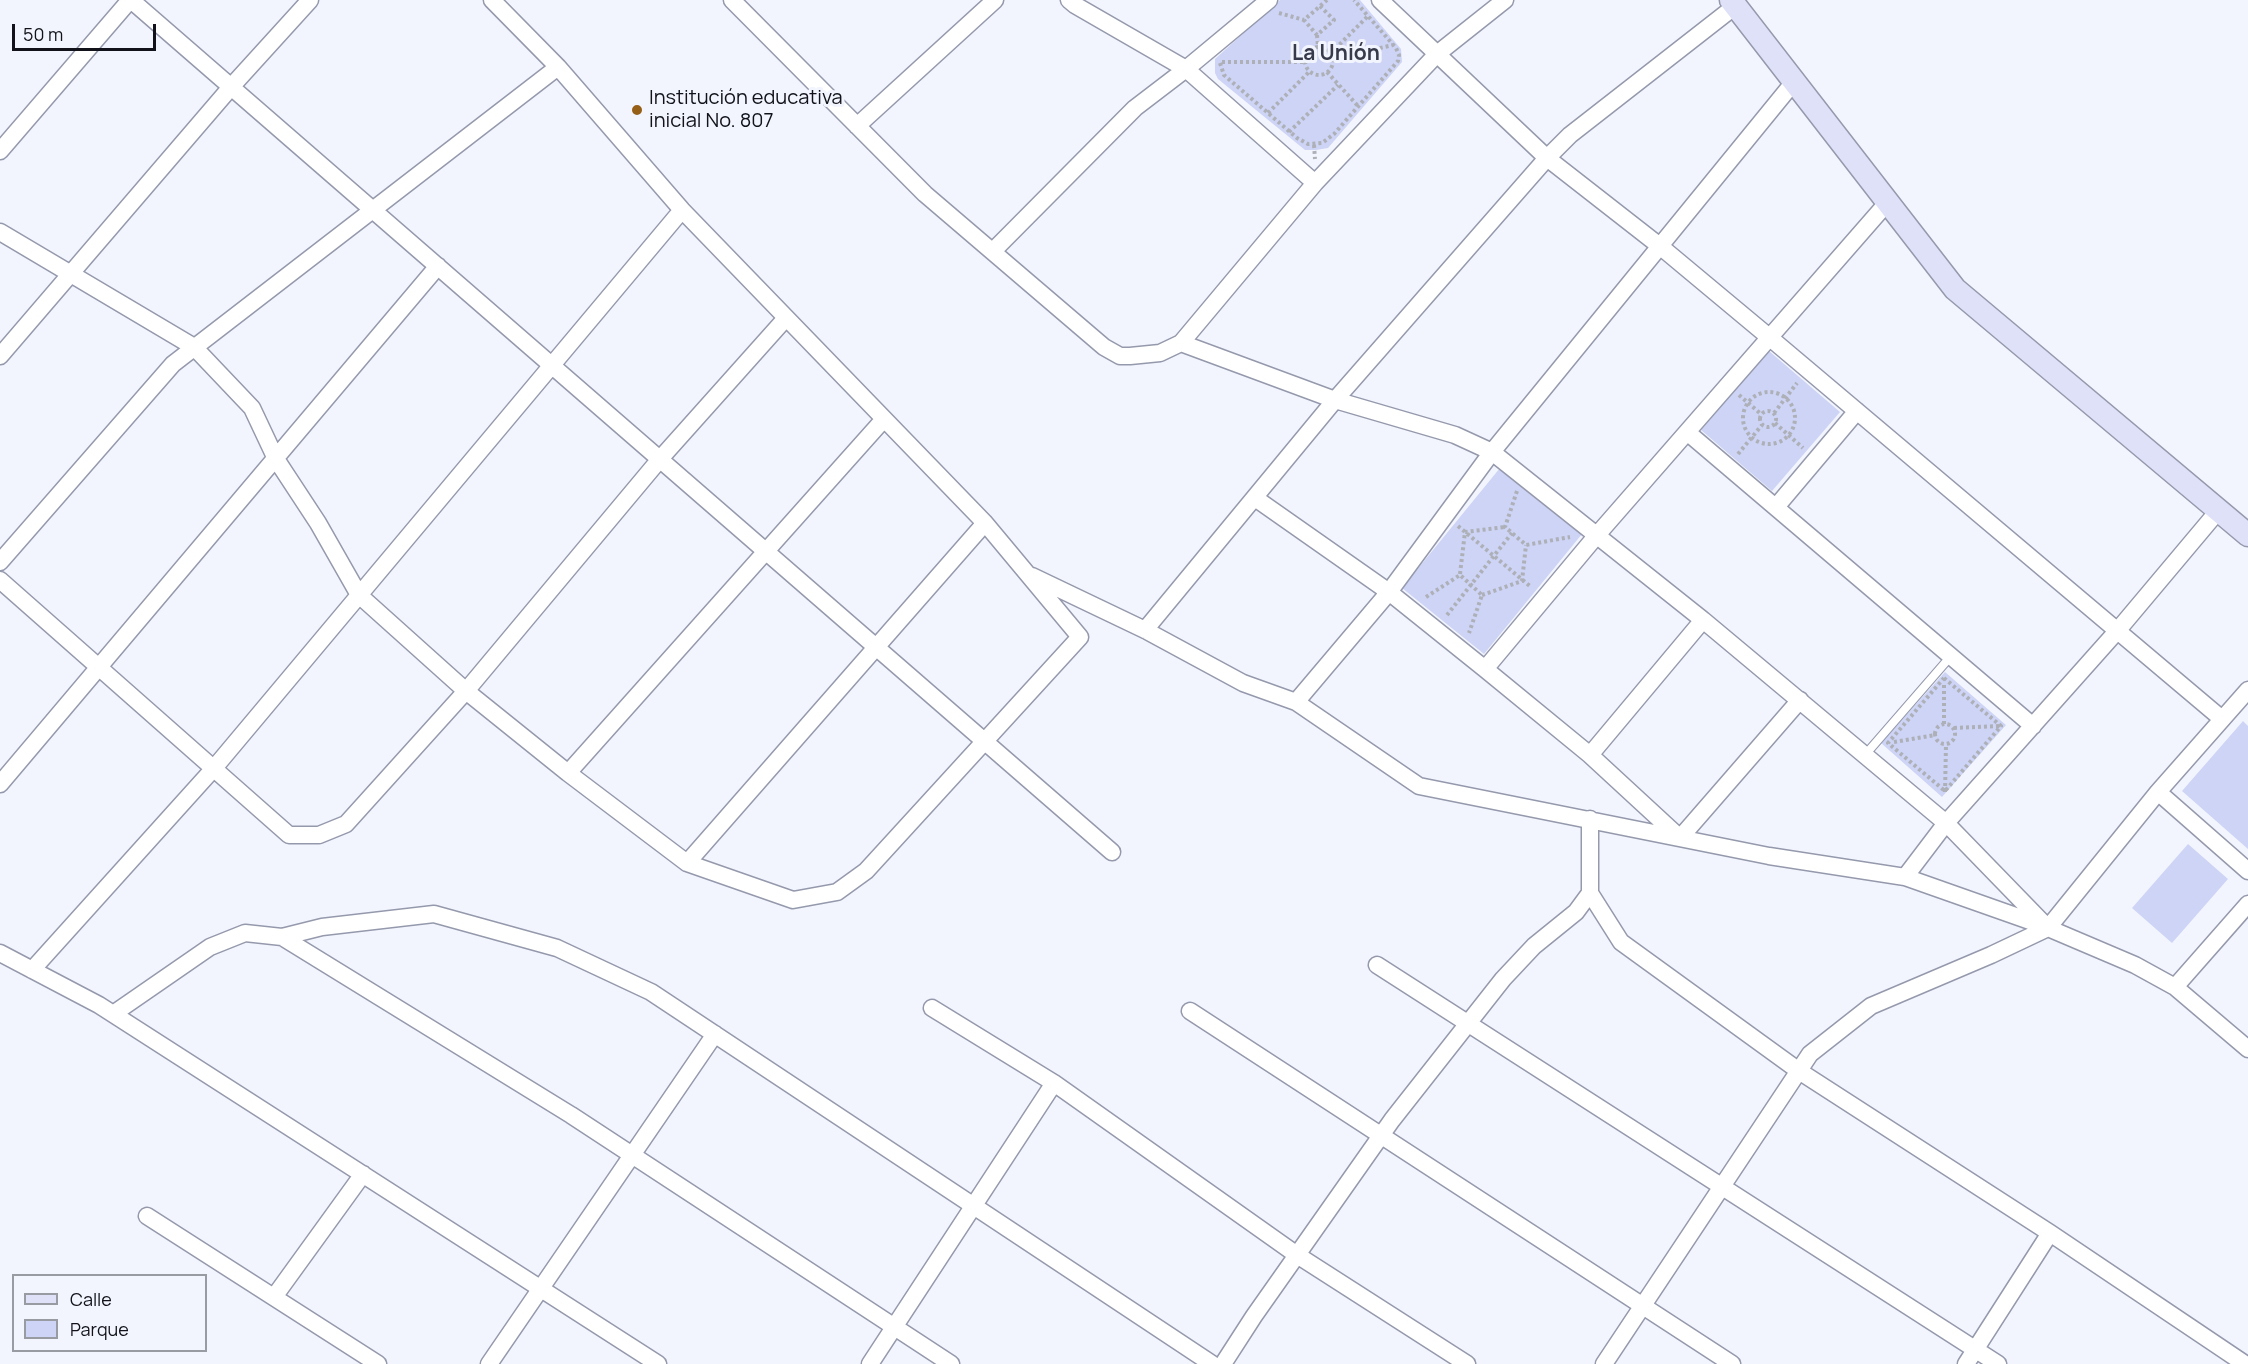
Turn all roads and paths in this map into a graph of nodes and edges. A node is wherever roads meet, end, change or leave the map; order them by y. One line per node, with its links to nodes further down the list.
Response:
1 (131, 0): 31 (street); 36 (street)
2 (310, 0): 31 (street)
3 (492, 0): 25 (street)
4 (732, 0): 34 (street)
5 (995, 0): 34 (street)
6 (1069, 0): 26 (street)
7 (1327, 0): 13 (path)
8 (1354, 0): 14 (path)
9 (1380, 0): 20 (street)
10 (1505, 0): 20 (street)
11 (1274, 3): 15 (path); 26 (street)
12 (1733, 3): 29 (street); 37 (street)
13 (1320, 6): 15 (path); 16 (path)
14 (1368, 16): 17 (path); 19 (path)
15 (1304, 20): 16 (path)
16 (1317, 35): 18 (path)
17 (1394, 45): 22 (path); 32 (path)
18 (1318, 47): 19 (path); 24 (path)
19 (1331, 53): 22 (path)
20 (1437, 54): 37 (street); 38 (street)
21 (1222, 55): 23 (path)
22 (1333, 59): 28 (path)
23 (1220, 62): 24 (path); 26 (path); 33 (path)
24 (1305, 62): 27 (path)
25 (558, 67): 40 (street); 41 (street)
26 (1186, 69): 38 (street); 44 (street)
27 (1310, 71): 28 (path); 33 (path)
28 (1327, 72): 30 (path)
29 (1793, 83): 39 (street); 43 (street)
30 (1338, 85): 32 (path); 35 (path)
31 (231, 87): 40 (street); 46 (street)
32 (1358, 106): 35 (path)
33 (1268, 113): 35 (path)
34 (857, 126): 44 (street)
35 (1289, 132)
36 (0, 151)
37 (1546, 158): 43 (street); 57 (street)
38 (1315, 183): 49 (street)
39 (1887, 203): 48 (street); 79 (street)
40 (372, 209): 45 (street); 50 (street)
41 (682, 210): 47 (street); 52 (street)
42 (0, 232): 46 (street)
43 (1661, 247): 48 (street); 71 (street)
44 (993, 251): 49 (street)
45 (438, 266): 52 (street); 74 (street)
46 (71, 274): 50 (street); 51 (street)
47 (786, 318): 63 (street); 75 (street)
48 (1769, 338): 60 (street); 66 (street)
49 (1180, 343): 57 (street)
50 (194, 347): 74 (street); 95 (street)
51 (0, 356)
52 (552, 365): 75 (street); 105 (street)
53 (1792, 374): 56 (path)
54 (1744, 385): 55 (path)
55 (1737, 393): 58 (path); 59 (path)
56 (1786, 398): 59 (path); 61 (path); 67 (path)
57 (1335, 400): 71 (street); 77 (street)
58 (1731, 401)
59 (1747, 402): 62 (path); 68 (path)
60 (1857, 411): 78 (street); 116 (street)
61 (1774, 413): 62 (path); 64 (path)
62 (1761, 414): 65 (path)
63 (884, 419): 81 (street); 93 (street)
64 (1775, 423): 65 (path); 67 (path)
65 (1762, 425): 68 (path)
66 (1687, 432): 78 (street); 88 (street)
67 (1789, 435): 68 (path); 70 (path)
68 (1751, 438): 73 (path)
69 (1810, 440): 70 (path)
70 (1803, 448): 72 (path)
71 (1492, 452): 88 (street); 104 (street)
72 (1797, 455)
73 (1735, 456)
74 (276, 459): 105 (street); 121 (street)
75 (660, 459): 93 (street); 124 (street)
76 (1526, 495): 83 (path)
77 (1255, 498): 104 (street); 115 (street)
78 (1776, 507): 120 (street)
79 (2218, 511): 89 (street); 116 (street)
80 (1464, 516): 82 (path)
81 (985, 523): 96 (street); 119 (street)
82 (1457, 525): 85 (path); 87 (path)
83 (1505, 527): 85 (path); 86 (path)
84 (1566, 529): 90 (path)
85 (1465, 532): 94 (path); 97 (path)
86 (1512, 533): 91 (path); 94 (path)
87 (1450, 534)
88 (1597, 535): 112 (street); 122 (street)
89 (2248, 535)
90 (1573, 536): 91 (path); 92 (path)
91 (1526, 545): 100 (path)
92 (1566, 545)
93 (766, 551): 119 (street); 141 (street)
94 (1493, 556): 100 (path); 101 (path)
95 (0, 562)
96 (1028, 574): 115 (street); 135 (street)
97 (1460, 575): 101 (path); 108 (path)
98 (1538, 579): 102 (path)
99 (0, 580): 121 (street)
100 (1522, 580): 102 (path); 106 (path)
101 (1471, 585): 106 (path); 111 (path)
102 (1531, 588): 107 (path)
103 (1418, 591): 108 (path)
104 (1389, 592): 122 (street); 127 (street)
105 (359, 595): 124 (street); 140 (street)
106 (1482, 595): 117 (path)
107 (1524, 596)
108 (1426, 597): 109 (path)
109 (1433, 603)
110 (1440, 609): 111 (path)
111 (1447, 615): 113 (path)
112 (1703, 620): 126 (street); 138 (street)
113 (1455, 621)
114 (1462, 627): 117 (path)
115 (1145, 630): 127 (street)
116 (2118, 630): 128 (street); 131 (street)
117 (1469, 633): 118 (path)
118 (1476, 639)
119 (876, 647): 135 (street); 149 (street)
120 (1951, 656): 123 (path); 131 (street); 134 (lane)
121 (100, 668): 140 (street); 142 (street)
122 (1485, 669): 138 (street)
123 (1944, 678): 129 (path); 130 (path); 136 (path)
124 (466, 691): 140 (street); 141 (street)
125 (2245, 699): 128 (street)
126 (1800, 700): 139 (street); 147 (street)
127 (1296, 702): 145 (street)
128 (2222, 719): 144 (street)
129 (1944, 724): 132 (path); 133 (path)
130 (2001, 726): 131 (path); 132 (path); 143 (path)
131 (2033, 726): 146 (street)
132 (1954, 728): 137 (path)
133 (1935, 735): 136 (path); 137 (path)
134 (1881, 736): 136 (path); 139 (lane)
135 (984, 740): 148 (street); 149 (street)
136 (1888, 743): 143 (path)
137 (1946, 744): 143 (path)
138 (1590, 755): 147 (street)
139 (1865, 755): 146 (street)
140 (215, 767): 158 (street)
141 (568, 773): 149 (street)
142 (0, 784)
143 (1945, 791): 146 (path)
144 (2158, 792): 150 (street); 154 (street)
145 (1590, 819): 147 (street); 152 (street)
146 (1946, 823): 151 (street); 154 (street)
147 (1680, 838): 151 (street)
148 (1112, 852)
149 (687, 862)
150 (2248, 871)
151 (1905, 877): 154 (street)
152 (1590, 893): 163 (street); 166 (street)
153 (2248, 904): 159 (street)
154 (2048, 928): 159 (street); 166 (street)
155 (282, 937): 162 (street); 164 (street); 169 (street)
156 (0, 953): 158 (street)
157 (1377, 965): 163 (street)
158 (32, 970): 162 (street)
159 (2175, 987): 165 (street)
160 (932, 1008): 167 (street)
161 (1190, 1011): 168 (street)
162 (113, 1014): 170 (street)
163 (1468, 1023): 168 (street); 171 (street)
164 (715, 1034): 169 (street); 172 (street)
165 (2248, 1049)
166 (1799, 1071): 171 (street); 174 (street)
167 (1054, 1083): 172 (street); 175 (street)
168 (1381, 1135): 175 (street); 178 (street)
169 (632, 1155): 176 (street); 179 (street)
170 (363, 1174): 176 (street); 177 (street)
171 (1722, 1187): 178 (street); 180 (street)
172 (974, 1205): 179 (street); 186 (street)
173 (147, 1216): 177 (street)
174 (2050, 1233): 180 (street); 193 (street)
175 (1297, 1255): 187 (street); 188 (street)
176 (541, 1289): 182 (street); 183 (street)
177 (274, 1297): 181 (street)
178 (1642, 1306): 189 (street); 190 (street)
179 (894, 1327): 184 (street); 185 (street)
180 (1976, 1350): 191 (street); 192 (street)
181 (378, 1364)
182 (489, 1364)
183 (658, 1364)
184 (870, 1364)
185 (951, 1364)
186 (1212, 1364)
187 (1223, 1364)
188 (1467, 1364)
189 (1604, 1364)
190 (1732, 1364)
191 (1966, 1364)
192 (1998, 1364)
193 (2245, 1364)

